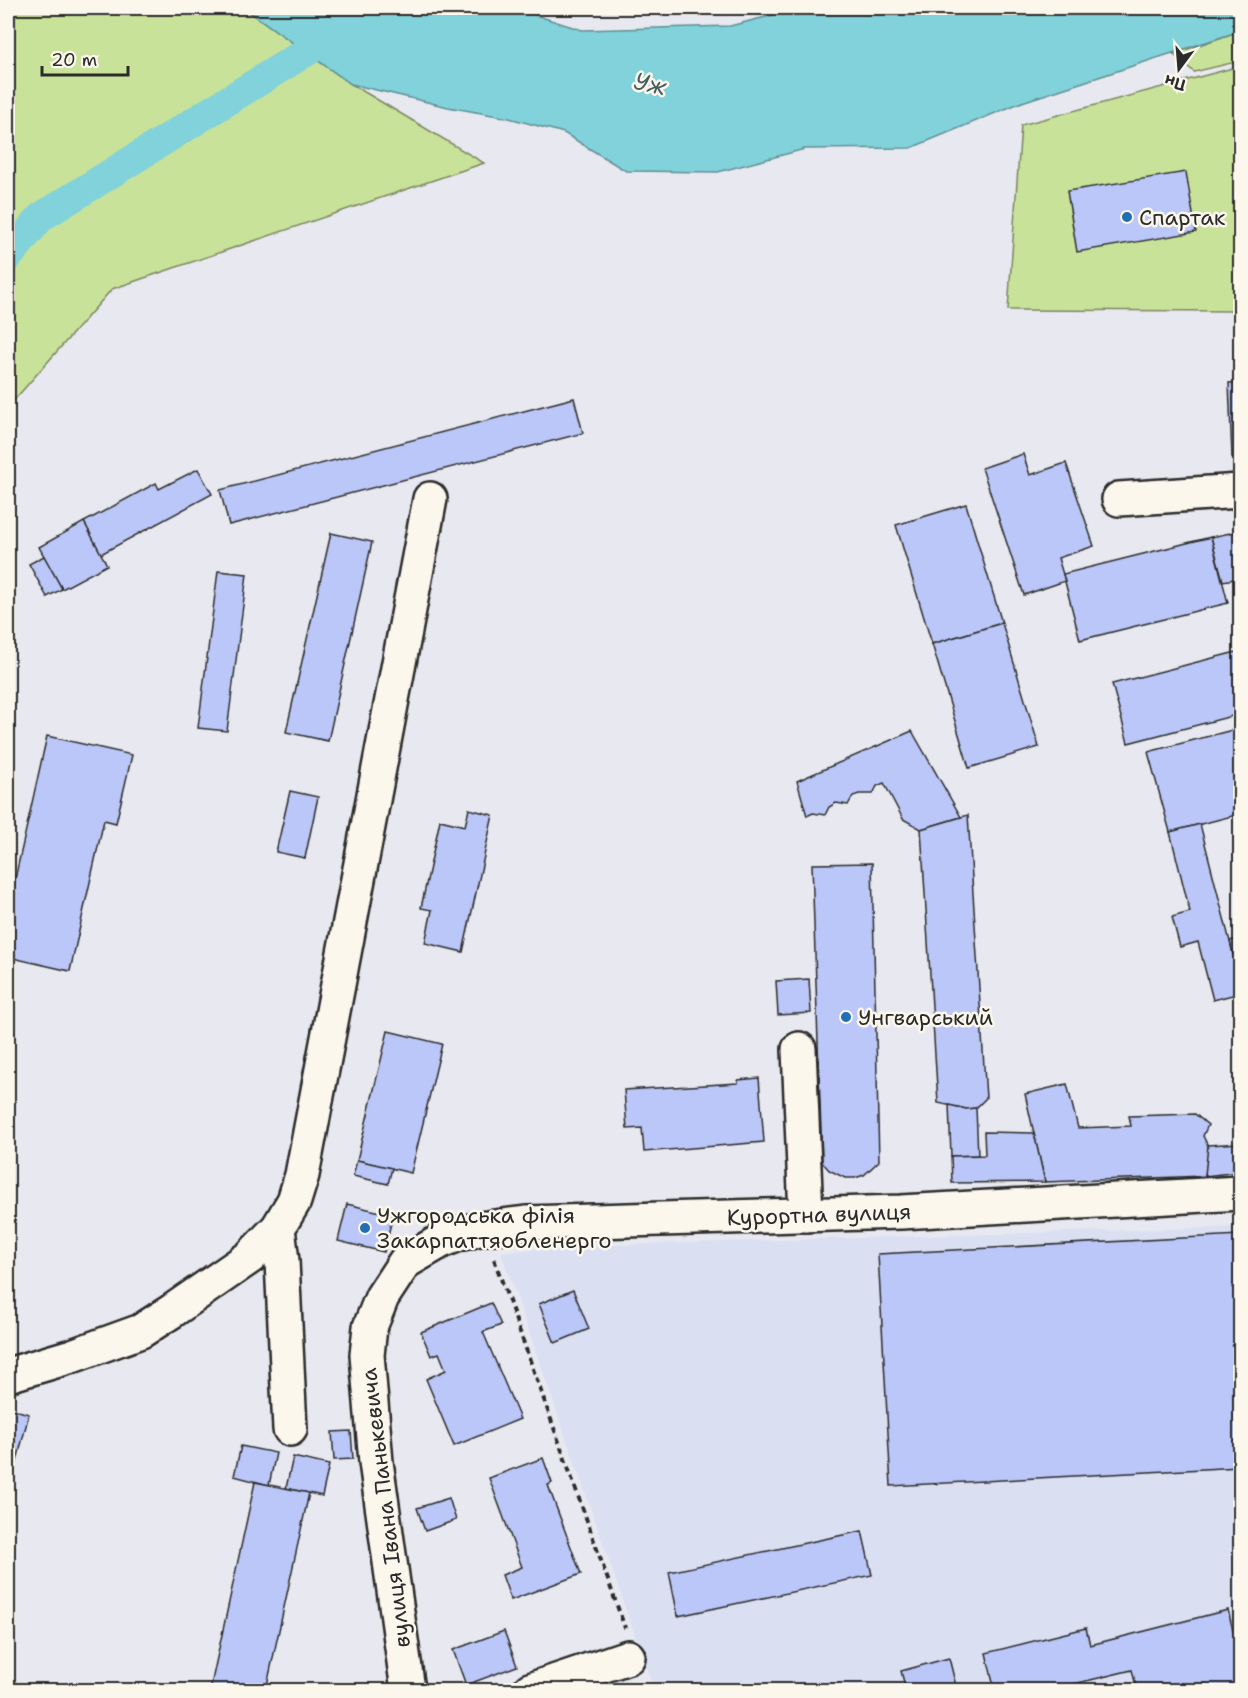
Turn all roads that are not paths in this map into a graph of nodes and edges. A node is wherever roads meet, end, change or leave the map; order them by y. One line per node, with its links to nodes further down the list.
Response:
1 (1240, 491): 3 (street)
2 (430, 499): 7 (street)
3 (1119, 499)
4 (799, 1049): 6 (street)
5 (1240, 1193): 6 (street, Курортна вулиця)
6 (806, 1215): 8 (street, Курортна вулиця)
7 (278, 1228): 9 (street); 10 (street)
8 (405, 1262): 12 (street, вулиця Івана Панькевича)
9 (16, 1366)
10 (290, 1429)
11 (628, 1657): 13 (street)
12 (408, 1690)
13 (530, 1690)

